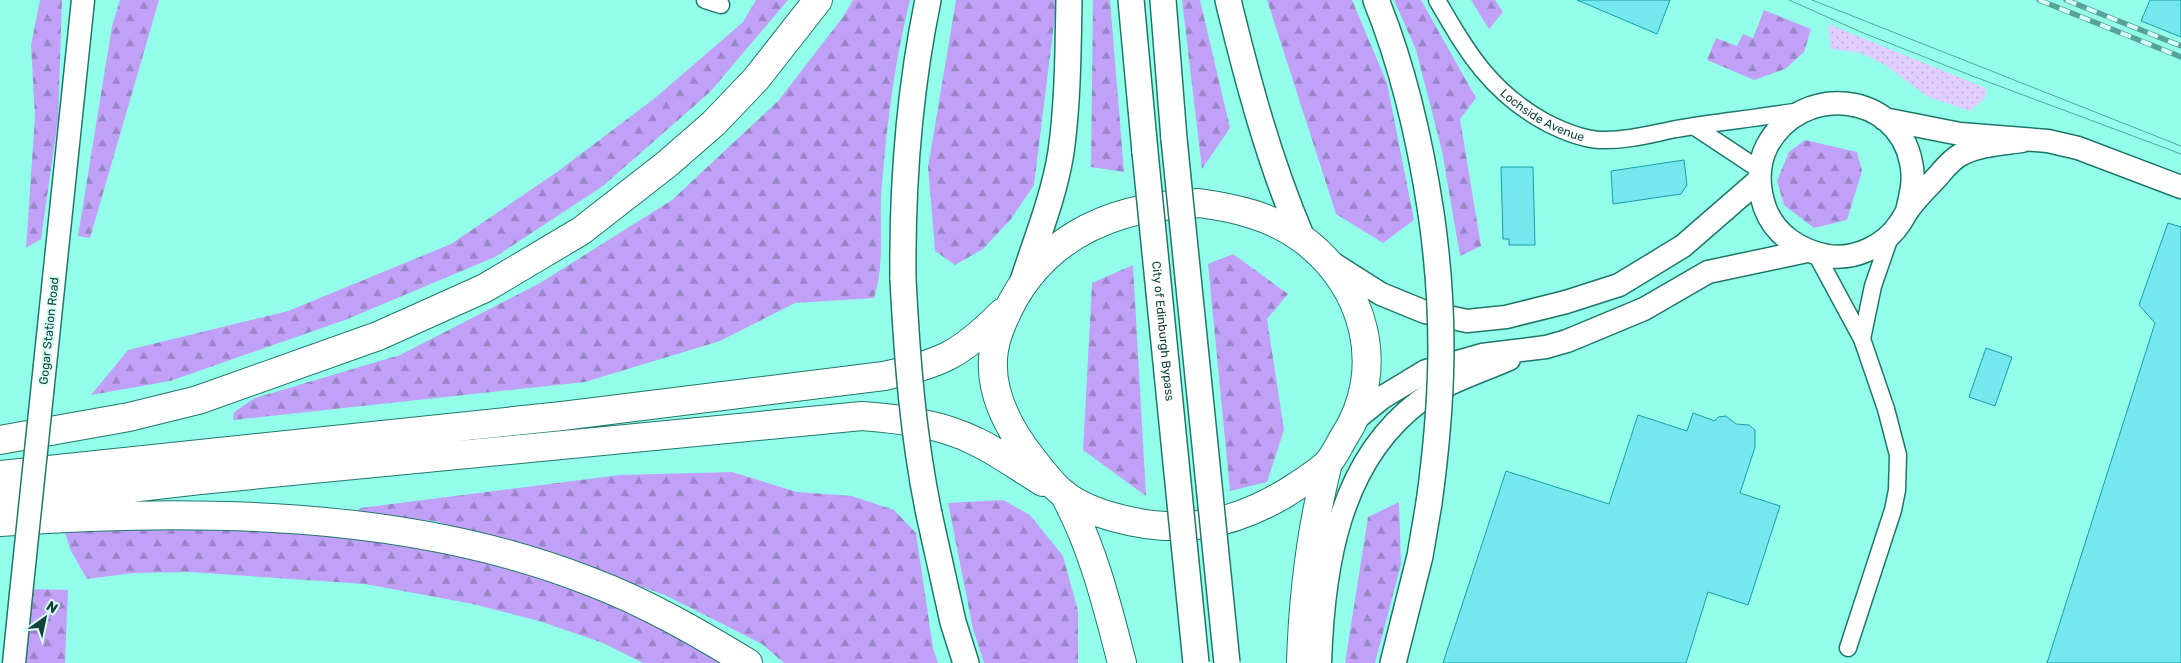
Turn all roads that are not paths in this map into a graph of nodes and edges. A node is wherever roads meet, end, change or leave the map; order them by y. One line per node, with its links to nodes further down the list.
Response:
1 (83, 0): 35 (street, Gogar Station Road, bridge)
2 (705, 0): 11 (street)
3 (818, 0): 28 (highway)
4 (928, 0): 37 (main road, bridge)
5 (1069, 0): 23 (main road)
6 (1131, 0): 39 (main road, City of Edinburgh Bypass, bridge)
7 (1162, 0): 40 (main road, bridge)
8 (1228, 0): 20 (main road)
9 (1376, 0): 43 (main road, bridge)
10 (1437, 0): 14 (street, Lochside Avenue)
11 (721, 5)
12 (1800, 111): 13 (street); 14 (street, Lochside Avenue); 16 (street)
13 (1884, 119): 15 (street); 18 (street)
14 (1695, 127): 16 (street)
15 (2022, 141): 17 (street); 18 (street)
16 (1759, 175): 21 (street); 22 (street)
17 (2181, 188)
18 (1907, 210): 19 (street)
19 (1891, 234): 21 (street); 25 (street)
20 (1302, 238): 22 (highway); 23 (highway)
21 (1812, 252): 25 (street); 26 (street)
22 (1323, 257): 27 (highway)
23 (1022, 284): 24 (highway)
24 (1007, 308): 30 (highway); 31 (highway)
25 (1862, 339): 34 (street)
26 (1546, 347): 27 (street); 42 (street)
27 (1357, 418): 29 (highway)
28 (0, 440)
29 (1328, 463): 31 (highway); 41 (highway)
30 (0, 475)
31 (1062, 492): 32 (highway); 38 (highway)
32 (0, 503)
33 (0, 522): 36 (highway)
34 (1848, 648)
35 (14, 663)
36 (748, 663)
37 (966, 663)
38 (1122, 663)
39 (1196, 663)
40 (1227, 663)
41 (1301, 663)
42 (1320, 663)
43 (1393, 663)

